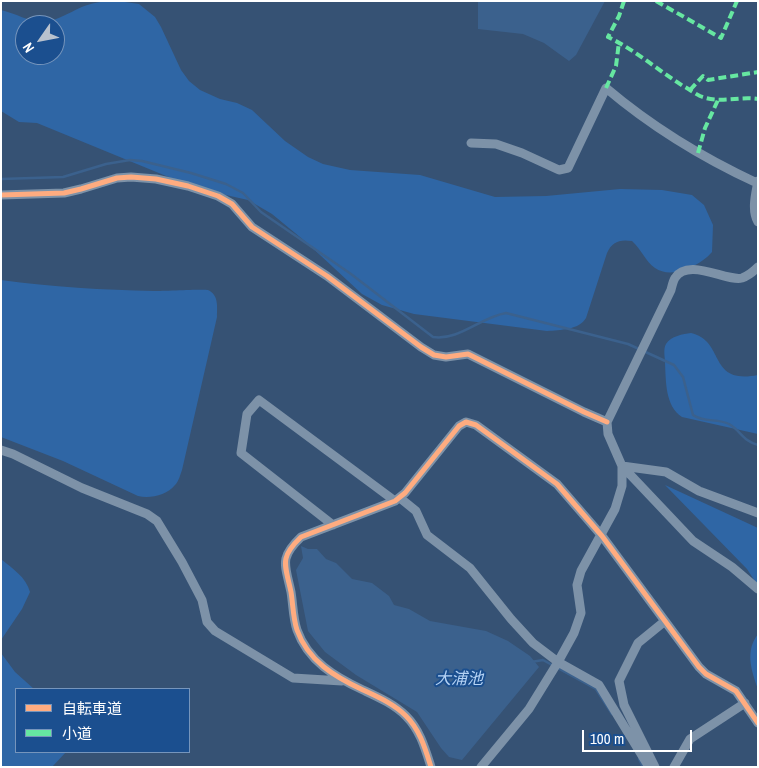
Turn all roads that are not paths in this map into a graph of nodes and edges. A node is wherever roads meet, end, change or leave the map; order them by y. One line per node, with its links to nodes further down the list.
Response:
1 (471, 143): 2 (street)
2 (758, 182): 4 (street)
3 (1, 195): 6 (street)
4 (758, 222)
5 (758, 267): 6 (street)
6 (607, 422): 8 (street)
7 (1, 450): 16 (street)
8 (622, 466): 10 (street); 12 (street); 13 (street)
9 (398, 499): 11 (street); 11 (street); 12 (street); 15 (street)
10 (758, 513)
11 (333, 525): 16 (street)
12 (602, 536): 14 (street); 15 (street)
13 (758, 590)
14 (665, 622): 17 (street); 22 (street)
15 (558, 662): 19 (street); 21 (street)
16 (345, 681): 20 (street)
17 (745, 703): 18 (street); 23 (street)
18 (758, 722)
19 (644, 765)
20 (431, 767)
21 (481, 767)
22 (655, 767)
23 (674, 767)

